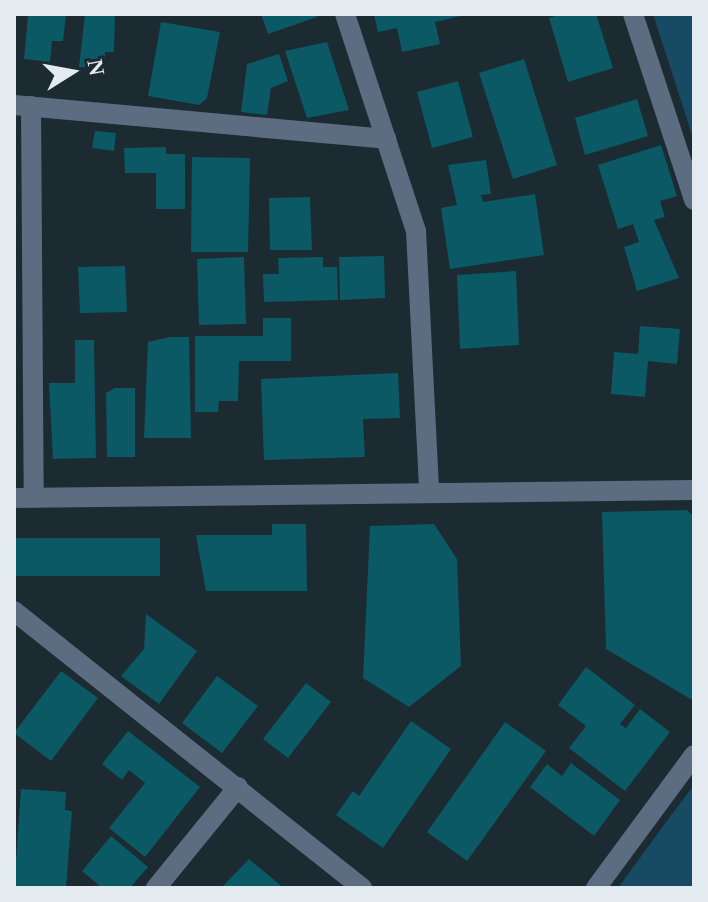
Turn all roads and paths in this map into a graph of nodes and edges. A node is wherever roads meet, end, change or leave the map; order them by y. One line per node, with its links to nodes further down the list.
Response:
1 (345, 14): 4 (street)
2 (633, 14): 5 (street)
3 (22, 106): 4 (street); 8 (street)
4 (386, 139): 7 (street)
5 (694, 200)
6 (694, 490): 7 (street)
7 (429, 491): 8 (street)
8 (24, 498)
9 (14, 611): 11 (street)
10 (694, 755): 14 (street)
11 (238, 787): 12 (street); 13 (street)
12 (156, 888)
13 (362, 888)
14 (596, 888)

